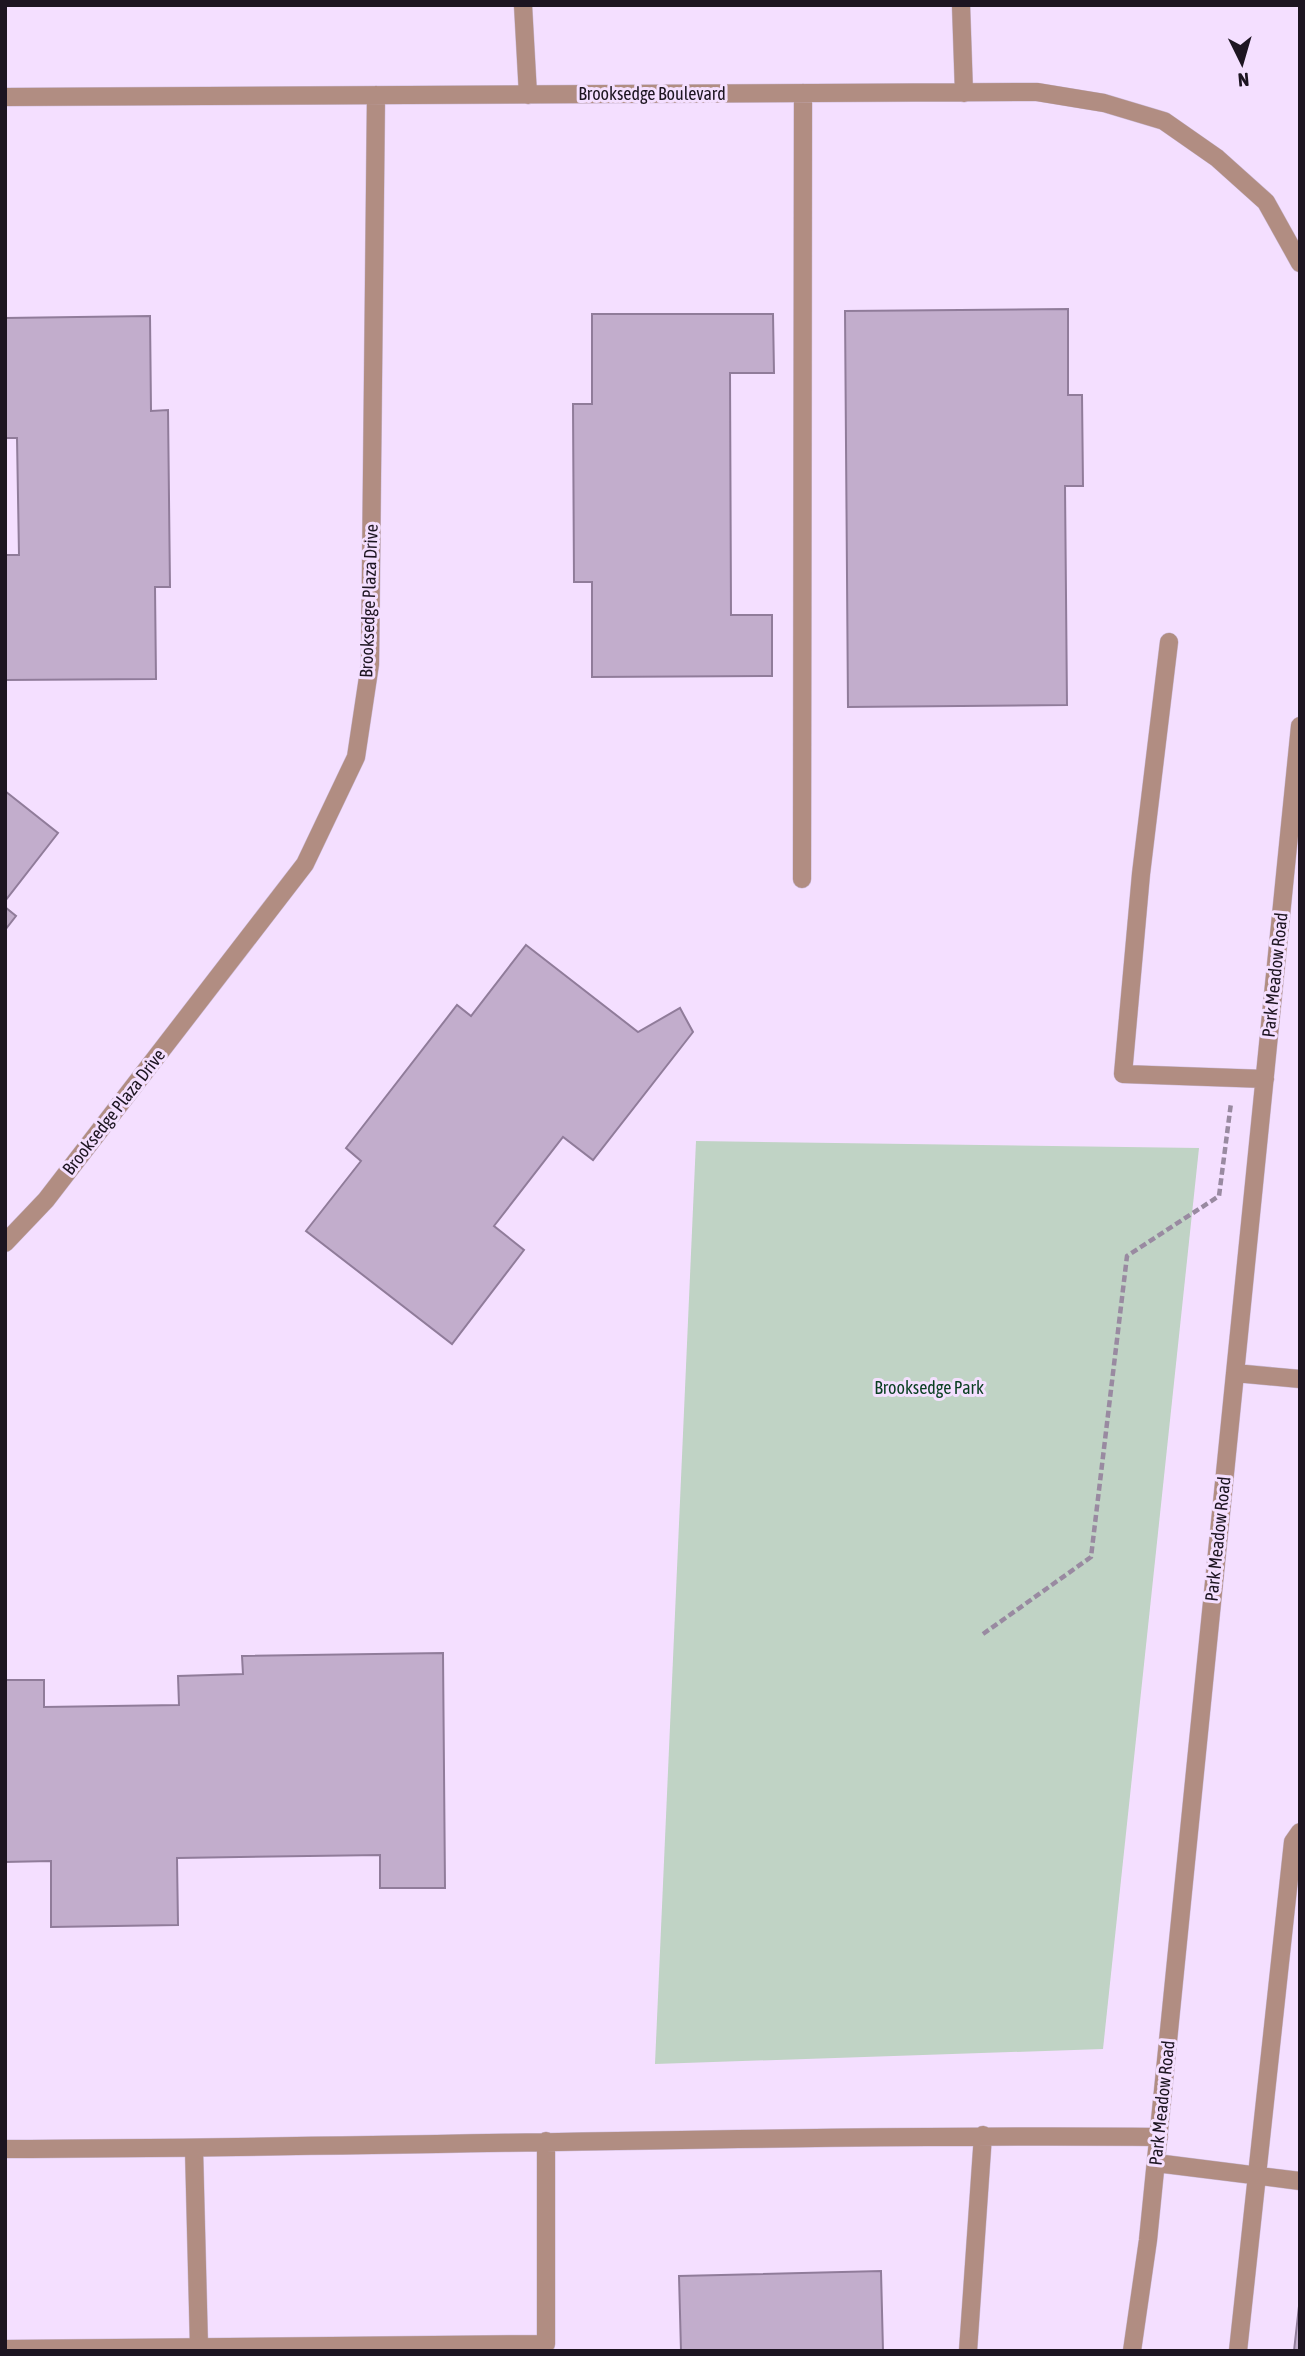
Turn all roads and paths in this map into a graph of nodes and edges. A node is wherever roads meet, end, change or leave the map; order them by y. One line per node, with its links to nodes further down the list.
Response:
1 (523, 5): 5 (street)
2 (961, 5): 4 (street)
3 (803, 93): 4 (street, Brooksedge Boulevard); 5 (street, Brooksedge Boulevard); 11 (street)
4 (964, 93): 8 (street, Brooksedge Boulevard)
5 (528, 94): 6 (street, Brooksedge Boulevard)
6 (376, 95): 7 (street, Brooksedge Boulevard); 14 (street, Brooksedge Plaza Drive)
7 (5, 97)
8 (1300, 263)
9 (1169, 642): 12 (street)
10 (1300, 726): 13 (street, Park Meadow Road)
11 (803, 879)
12 (1234, 1078): 13 (street); 17 (path)
13 (1265, 1079): 15 (street, Park Meadow Road)
14 (5, 1243)
15 (1235, 1373): 16 (street); 20 (street, Park Meadow Road)
16 (1300, 1380)
17 (983, 1634)
18 (1300, 1832): 25 (street)
19 (983, 2135): 20 (street); 21 (street); 29 (street)
20 (1158, 2137): 24 (street, Park Meadow Road)
21 (546, 2141): 23 (street); 27 (street)
22 (5, 2149): 23 (street)
23 (194, 2149): 27 (street)
24 (1156, 2163): 25 (street); 30 (street, Park Meadow Road)
25 (1256, 2176): 26 (street); 31 (street)
26 (1300, 2181)
27 (199, 2347): 28 (street)
28 (5, 2349)
29 (968, 2351)
30 (1132, 2351)
31 (1238, 2351)

